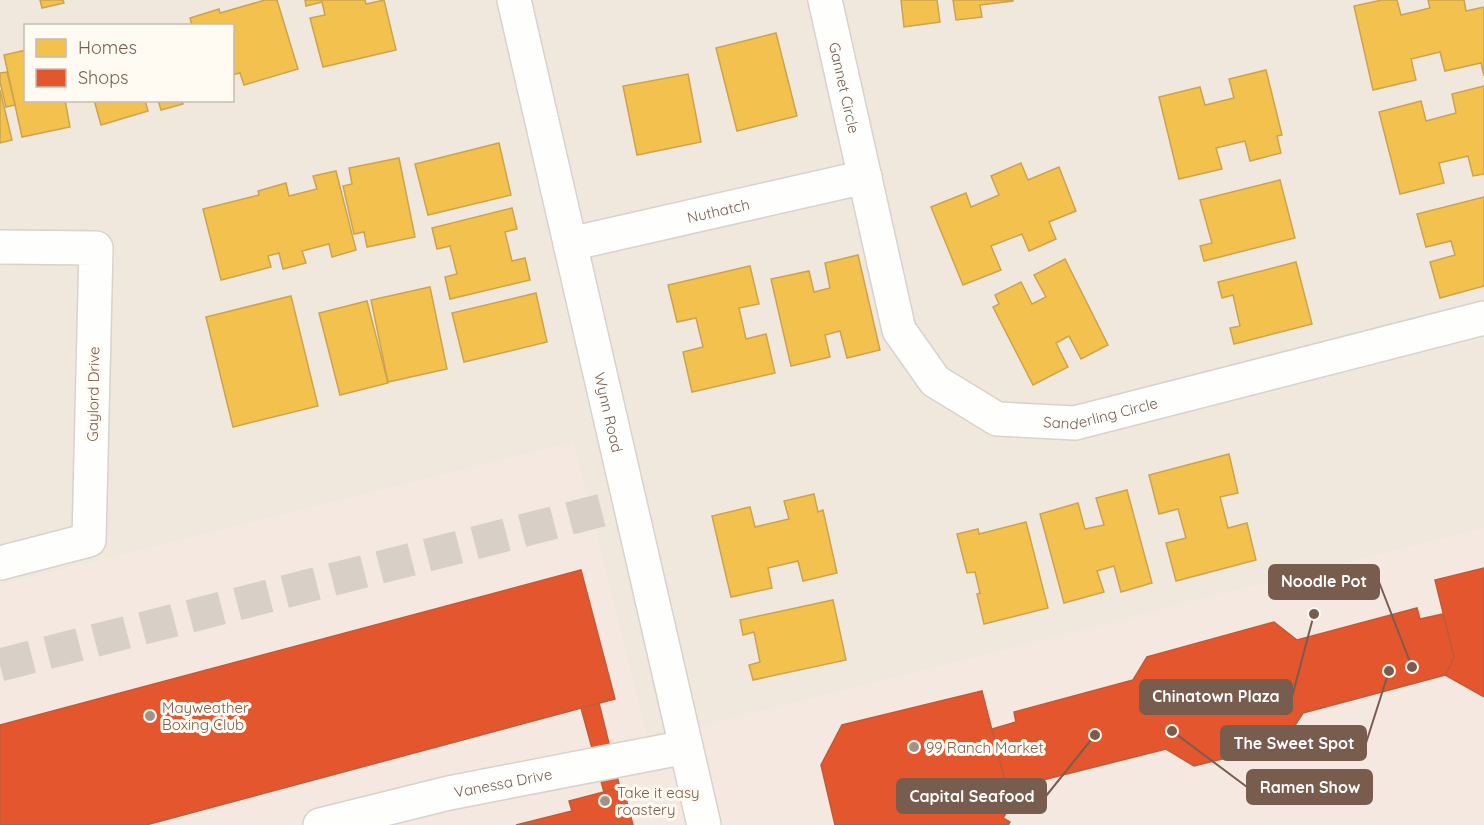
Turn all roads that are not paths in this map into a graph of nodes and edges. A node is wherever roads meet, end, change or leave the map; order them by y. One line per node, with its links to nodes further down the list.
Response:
1 (514, 0): 4 (street, Wynn Road)
2 (825, 0): 3 (street, Gannet Circle)
3 (865, 177): 4 (street, Nuthatch); 6 (street, Sanderling Circle)
4 (570, 244): 8 (street, Wynn Road)
5 (0, 247): 7 (street, Gaylord Drive)
6 (1484, 318)
7 (0, 563)
8 (686, 747): 9 (street, Vanessa Drive); 10 (street, Wynn Road)
9 (320, 825)
10 (704, 825)

